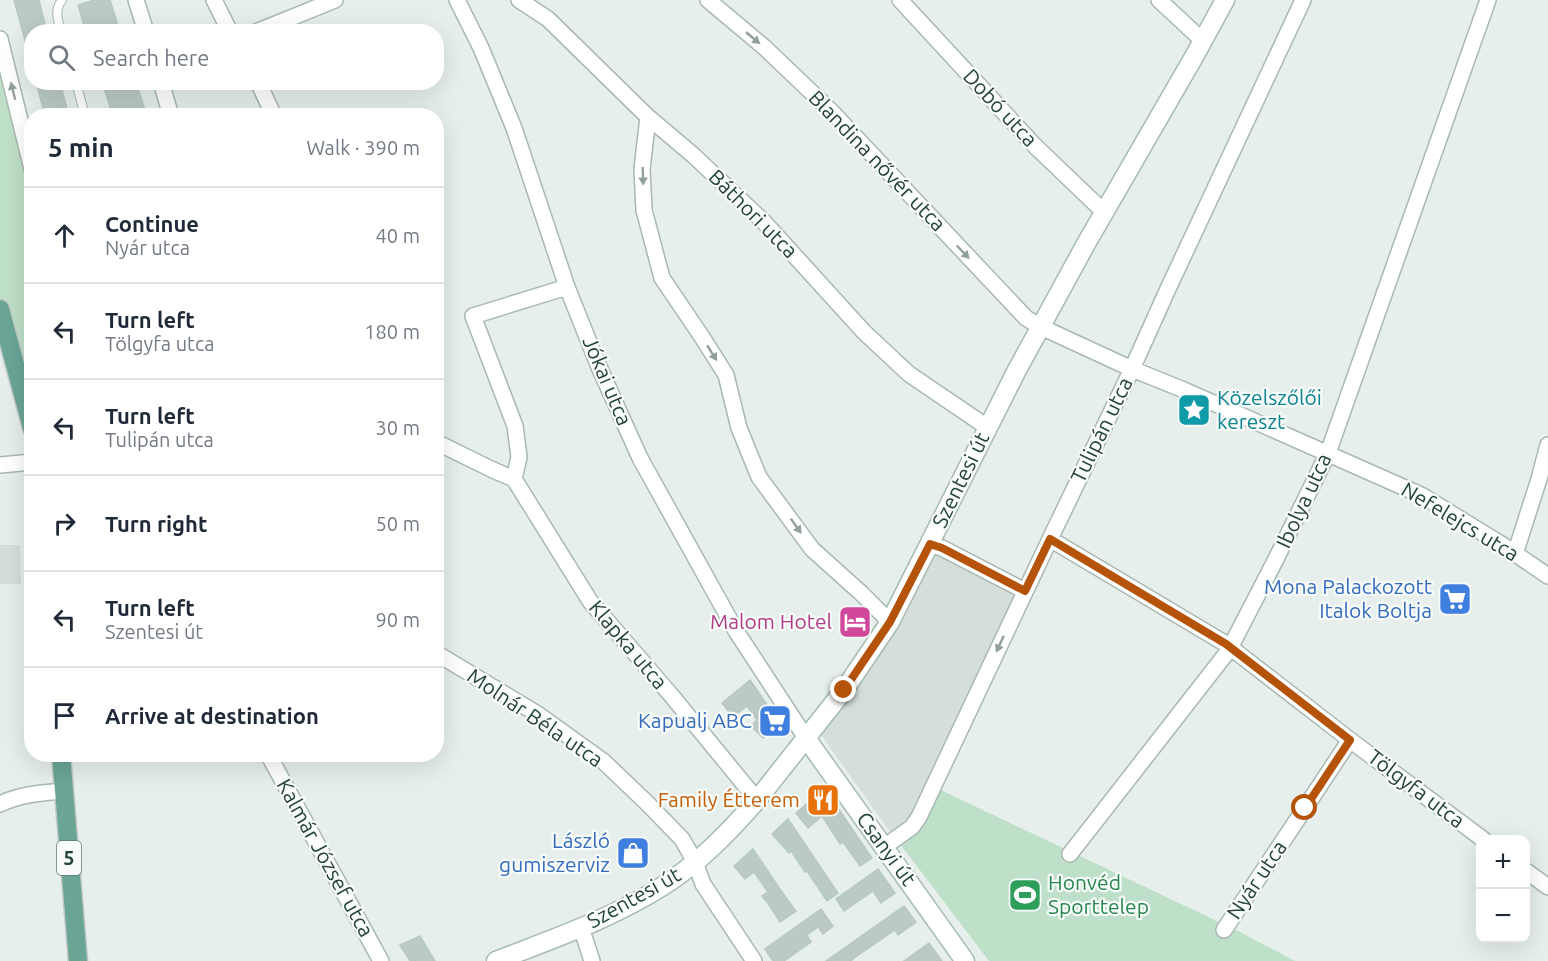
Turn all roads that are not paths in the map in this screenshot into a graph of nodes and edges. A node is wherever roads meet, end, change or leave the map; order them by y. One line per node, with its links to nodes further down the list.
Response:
1 (136, 0): 16 (street)
2 (214, 0): 17 (street)
3 (335, 0): 18 (street)
4 (457, 0): 30 (street, Jókai utca)
5 (519, 0): 14 (street, Báthori utca)
6 (546, 0): 14 (street)
7 (708, 0): 32 (street, Blandina nővér utca, one-way to 32)
8 (900, 0): 29 (street, Dobó utca)
9 (1159, 0): 20 (street)
10 (1225, 0): 20 (street, Szentesi út)
11 (1303, 0): 33 (street, Tulipán utca)
12 (1488, 0): 38 (street, Ibolya utca)
13 (59, 1): 15 (lane)
14 (533, 10): 27 (street, Báthori utca)
15 (59, 24)
16 (144, 24)
17 (226, 24)
18 (275, 24)
19 (0, 39): 28 (street, one-way to 19)
20 (1203, 40): 29 (street, Szentesi út)
21 (78, 90): 24 (lane)
22 (163, 90): 25 (street)
23 (262, 90): 26 (street)
24 (83, 108)
25 (169, 108)
26 (270, 108)
27 (648, 117): 35 (street, Báthori utca); 47 (street, one-way to 47)
28 (24, 136)
29 (1104, 212): 32 (street, Szentesi út)
30 (567, 287): 41 (street); 50 (street, Jókai utca)
31 (0, 309): 34 (main road)
32 (1041, 327): 33 (street, Nefelejcs utca); 35 (street, Szentesi út)
33 (1132, 369): 38 (street, Nefelejcs utca); 42 (street, Tulipán utca)
34 (24, 398)
35 (987, 427): 43 (street, Szentesi út)
36 (444, 446): 41 (street)
37 (1548, 446): 44 (street)
38 (1328, 453): 44 (street, Nefelejcs utca); 48 (street, Ibolya utca)
39 (24, 463): 40 (street)
40 (0, 465)
41 (514, 479): 55 (street, Klapka utca)
42 (1050, 539): 46 (street, Tulipán utca); 48 (street, Tölgyfa utca)
43 (930, 544): 46 (street); 47 (street, Szentesi út)
44 (1515, 554): 45 (street, Nefelejcs utca)
45 (1548, 576)
46 (1025, 591): 58 (street, Tulipán utca, one-way to 58)
47 (890, 622): 50 (street, Szentesi út)
48 (1230, 647): 51 (street, Tölgyfa utca); 59 (street, Ibolya utca)
49 (444, 658): 60 (street, Molnár Béla utca)
50 (806, 738): 55 (street, Szentesi út); 58 (street, Csanyi út)
51 (1350, 740): 57 (street, Tölgyfa utca); 64 (street, Nyár utca)
52 (62, 762): 54 (main road, 5)
53 (272, 762): 66 (street, Kalmár József utca)
54 (64, 791): 56 (street); 65 (main road, 5)
55 (757, 800): 60 (street, Szentesi út)
56 (0, 804)
57 (1477, 835)
58 (884, 847): 70 (street, Csanyi út)
59 (1070, 854)
60 (695, 862): 63 (street, Szentesi út); 69 (street, Molnár Béla utca)
61 (1530, 874): 62 (street)
62 (1548, 887)
63 (581, 927): 67 (street, Szentesi út); 68 (street)
64 (1224, 930)
65 (78, 961)
66 (381, 961)
67 (496, 961)
68 (592, 961)
69 (754, 961)
70 (965, 961)

